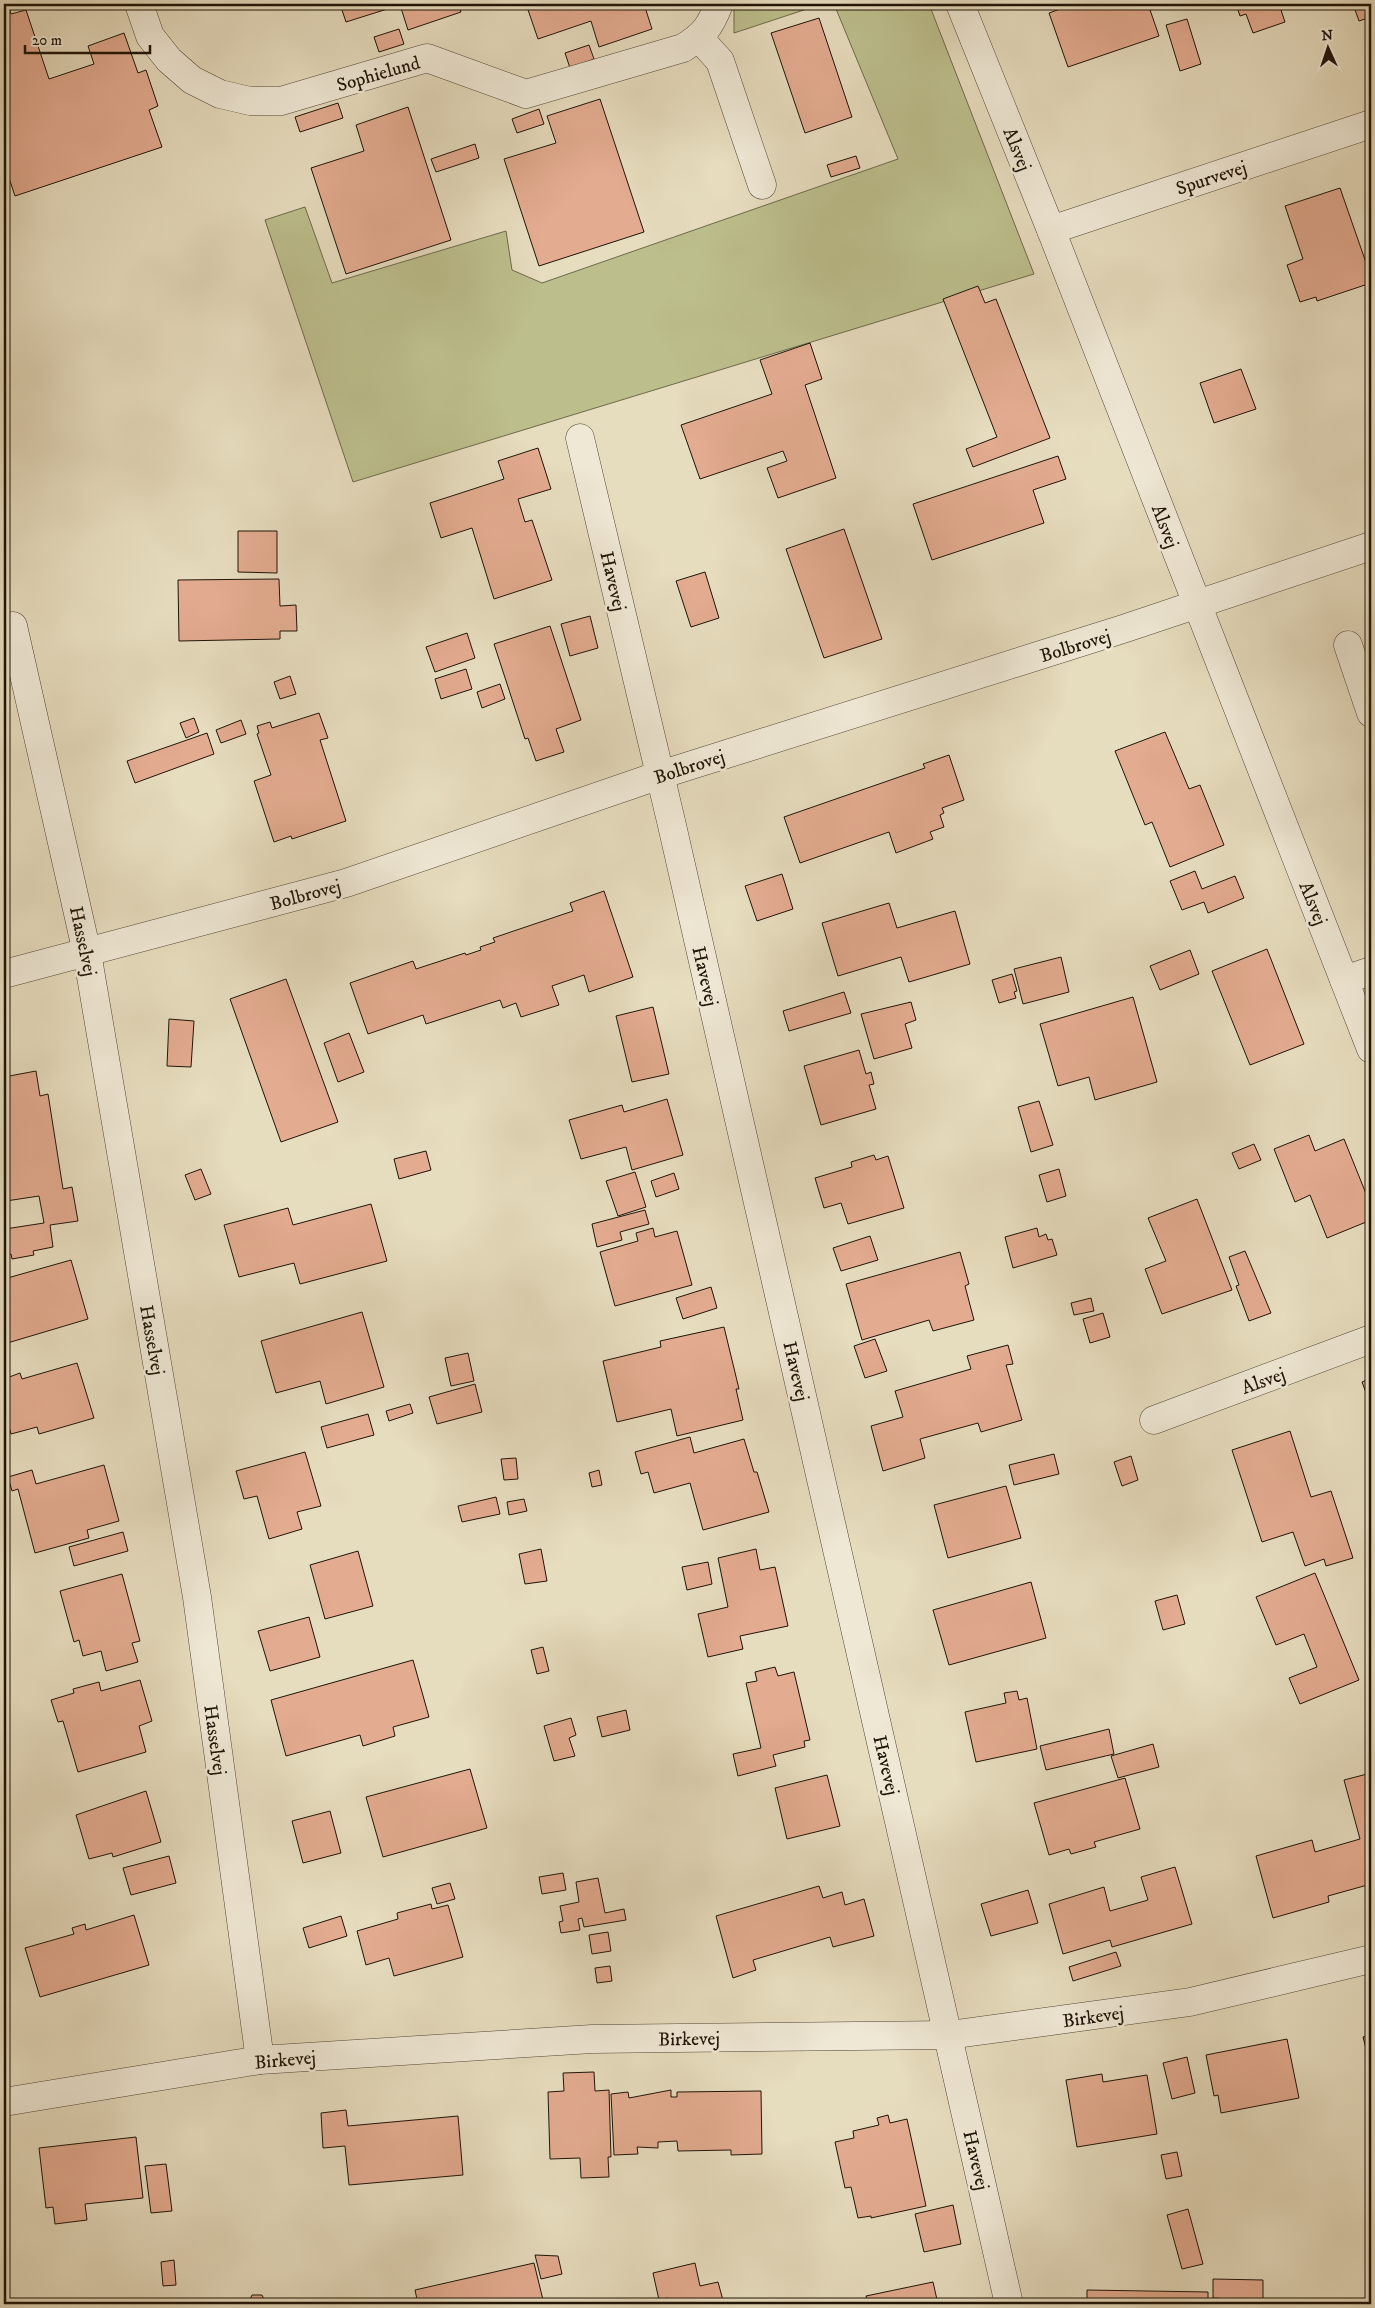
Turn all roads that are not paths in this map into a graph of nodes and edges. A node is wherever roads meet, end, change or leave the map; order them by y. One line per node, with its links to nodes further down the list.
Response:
1 (139, 4): 4 (street, Sophielund)
2 (719, 4): 4 (street, Sophielund)
3 (960, 4): 7 (street, Alsvej)
4 (700, 38): 6 (street)
5 (1371, 124): 7 (street, Spurvevej)
6 (762, 185)
7 (1051, 230): 10 (street, Alsvej)
8 (580, 438): 14 (street, Havevej)
9 (1371, 546): 10 (street, Bolbrovej)
10 (1197, 606): 14 (street, Bolbrovej); 18 (street, Alsvej)
11 (13, 626): 15 (street, Hasselvej)
12 (1348, 645): 13 (street)
13 (1371, 714)
14 (660, 775): 15 (street, Bolbrovej); 23 (street, Havevej)
15 (87, 953): 17 (street, Bolbrovej); 24 (street, Hasselvej)
16 (1371, 971): 18 (street)
17 (4, 974)
18 (1344, 980): 19 (street, Alsvej)
19 (1371, 1048)
20 (1371, 1339): 21 (street, Alsvej)
21 (1154, 1420)
22 (1371, 1959): 23 (street, Birkevej)
23 (948, 2035): 24 (street, Birkevej); 26 (street, Havevej)
24 (260, 2060): 25 (street, Birkevej)
25 (4, 2102)
26 (1009, 2304)

